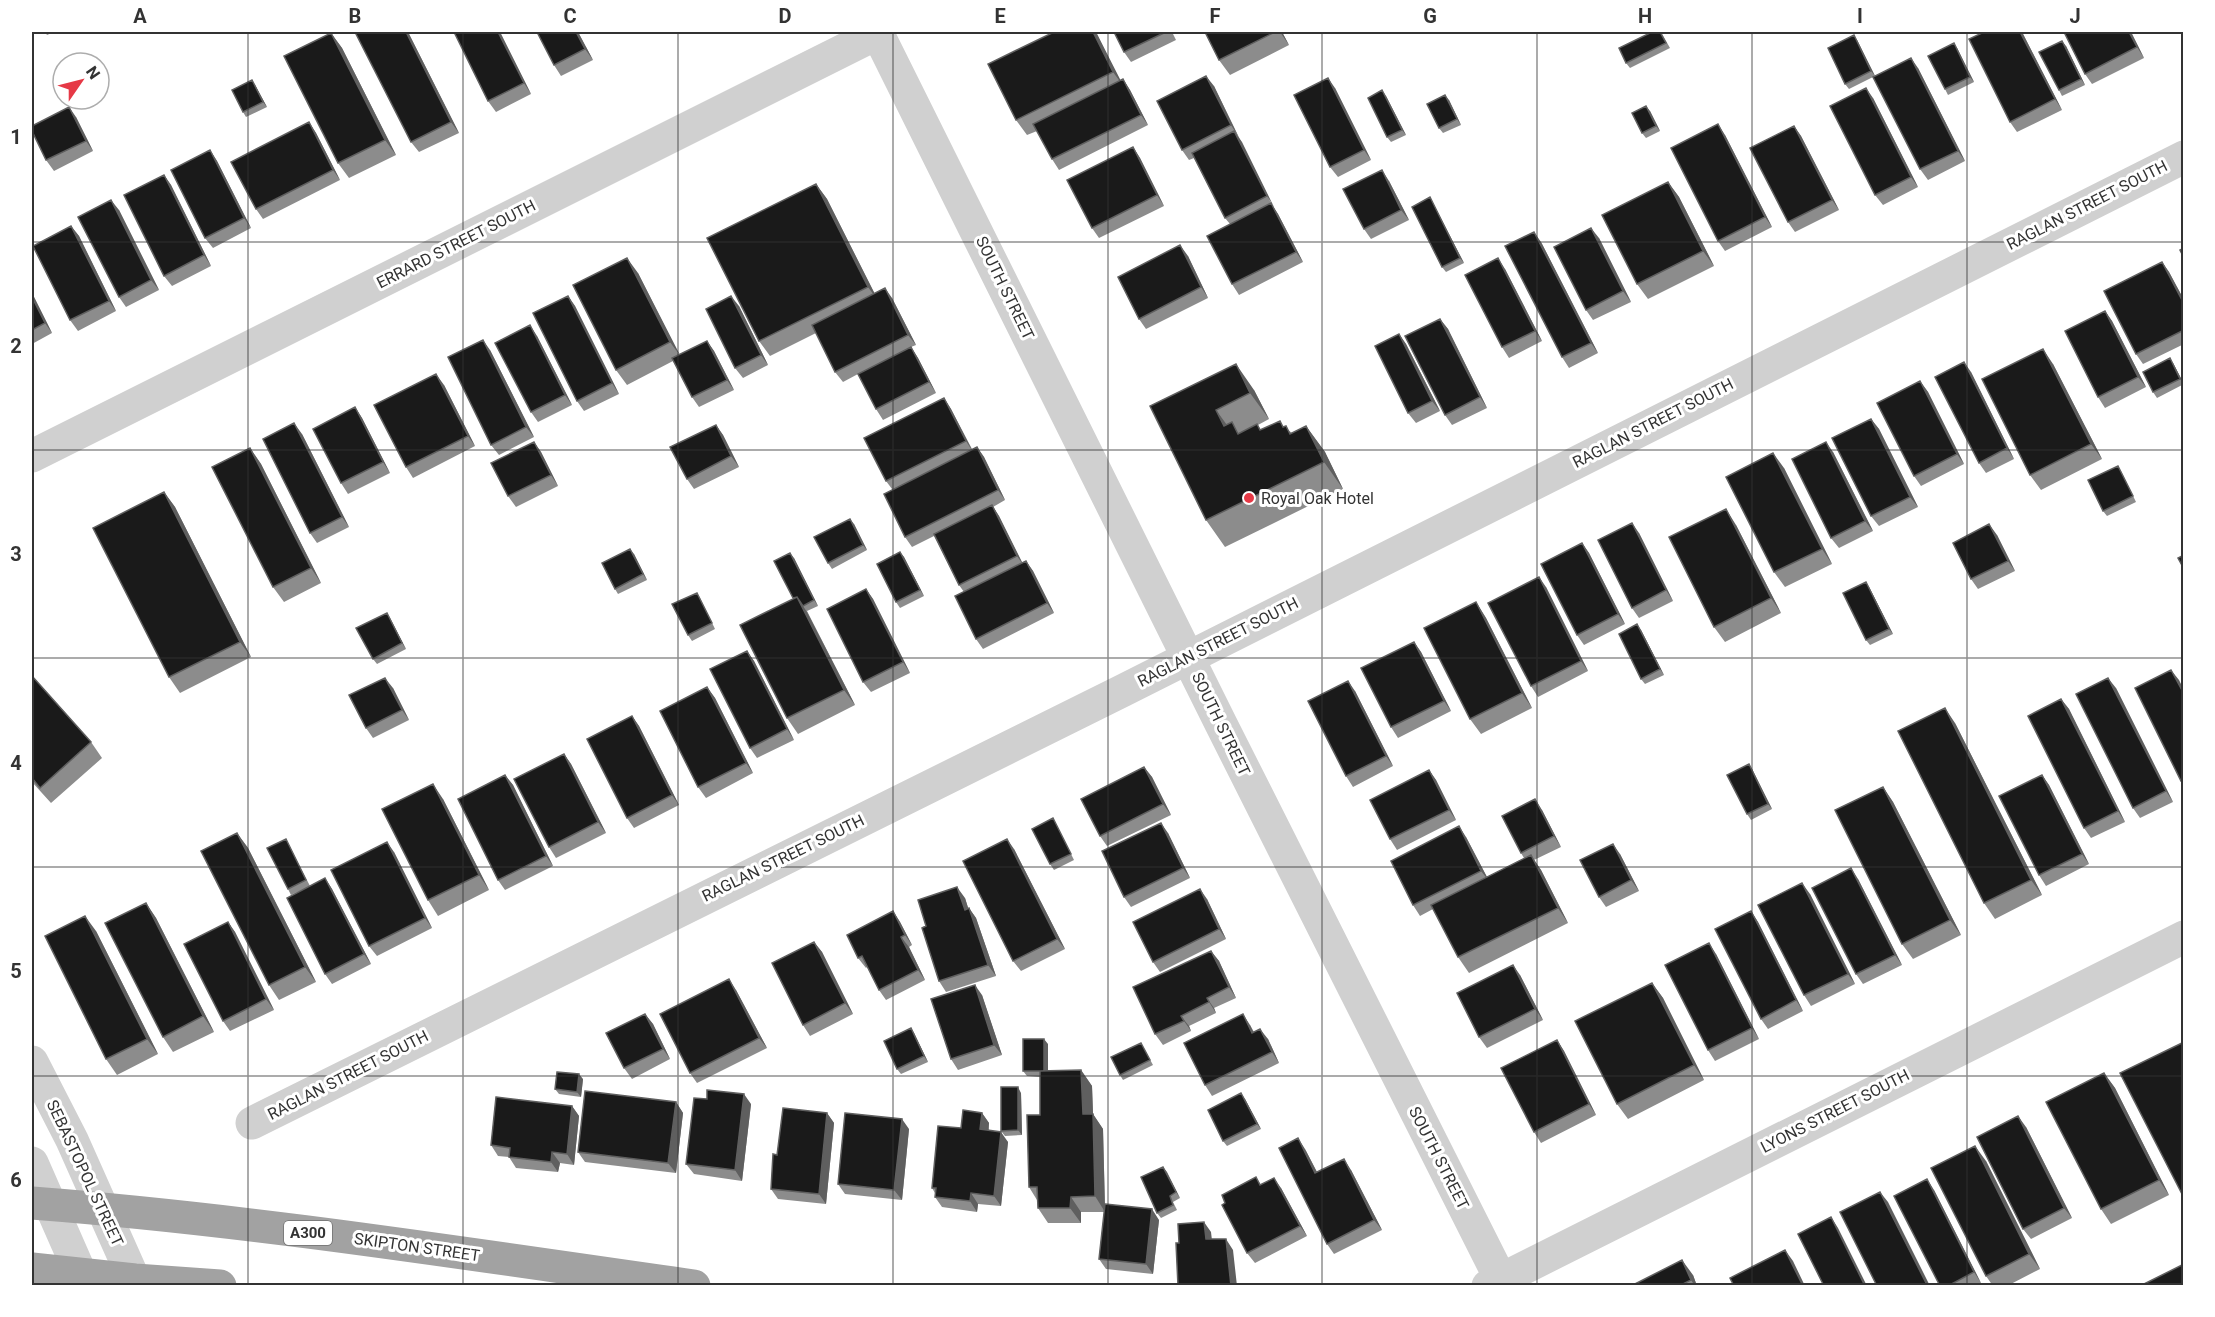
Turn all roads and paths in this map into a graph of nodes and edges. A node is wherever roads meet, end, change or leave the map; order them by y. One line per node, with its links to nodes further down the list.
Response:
1 (878, 32): 3 (street, ERRARD STREET SOUTH); 4 (street, SOUTH STREET)
2 (2184, 157): 4 (street, RAGLAN STREET SOUTH)
3 (32, 456)
4 (1188, 656): 7 (street, RAGLAN STREET SOUTH); 14 (street, SOUTH STREET)
5 (2184, 937): 14 (street, LYONS STREET SOUTH)
6 (32, 1062): 10 (street, SEBASTOPOL STREET)
7 (252, 1123)
8 (32, 1163): 9 (street)
9 (40, 1203): 10 (highway, SKIPTON STREET / A300); 12 (street)
10 (104, 1208): 13 (street, SEBASTOPOL STREET); 16 (highway, SKIPTON STREET / A300)
11 (32, 1269): 12 (highway)
12 (84, 1280): 13 (highway)
13 (136, 1283): 15 (highway)
14 (1497, 1283)
15 (220, 1286)
16 (694, 1286)

